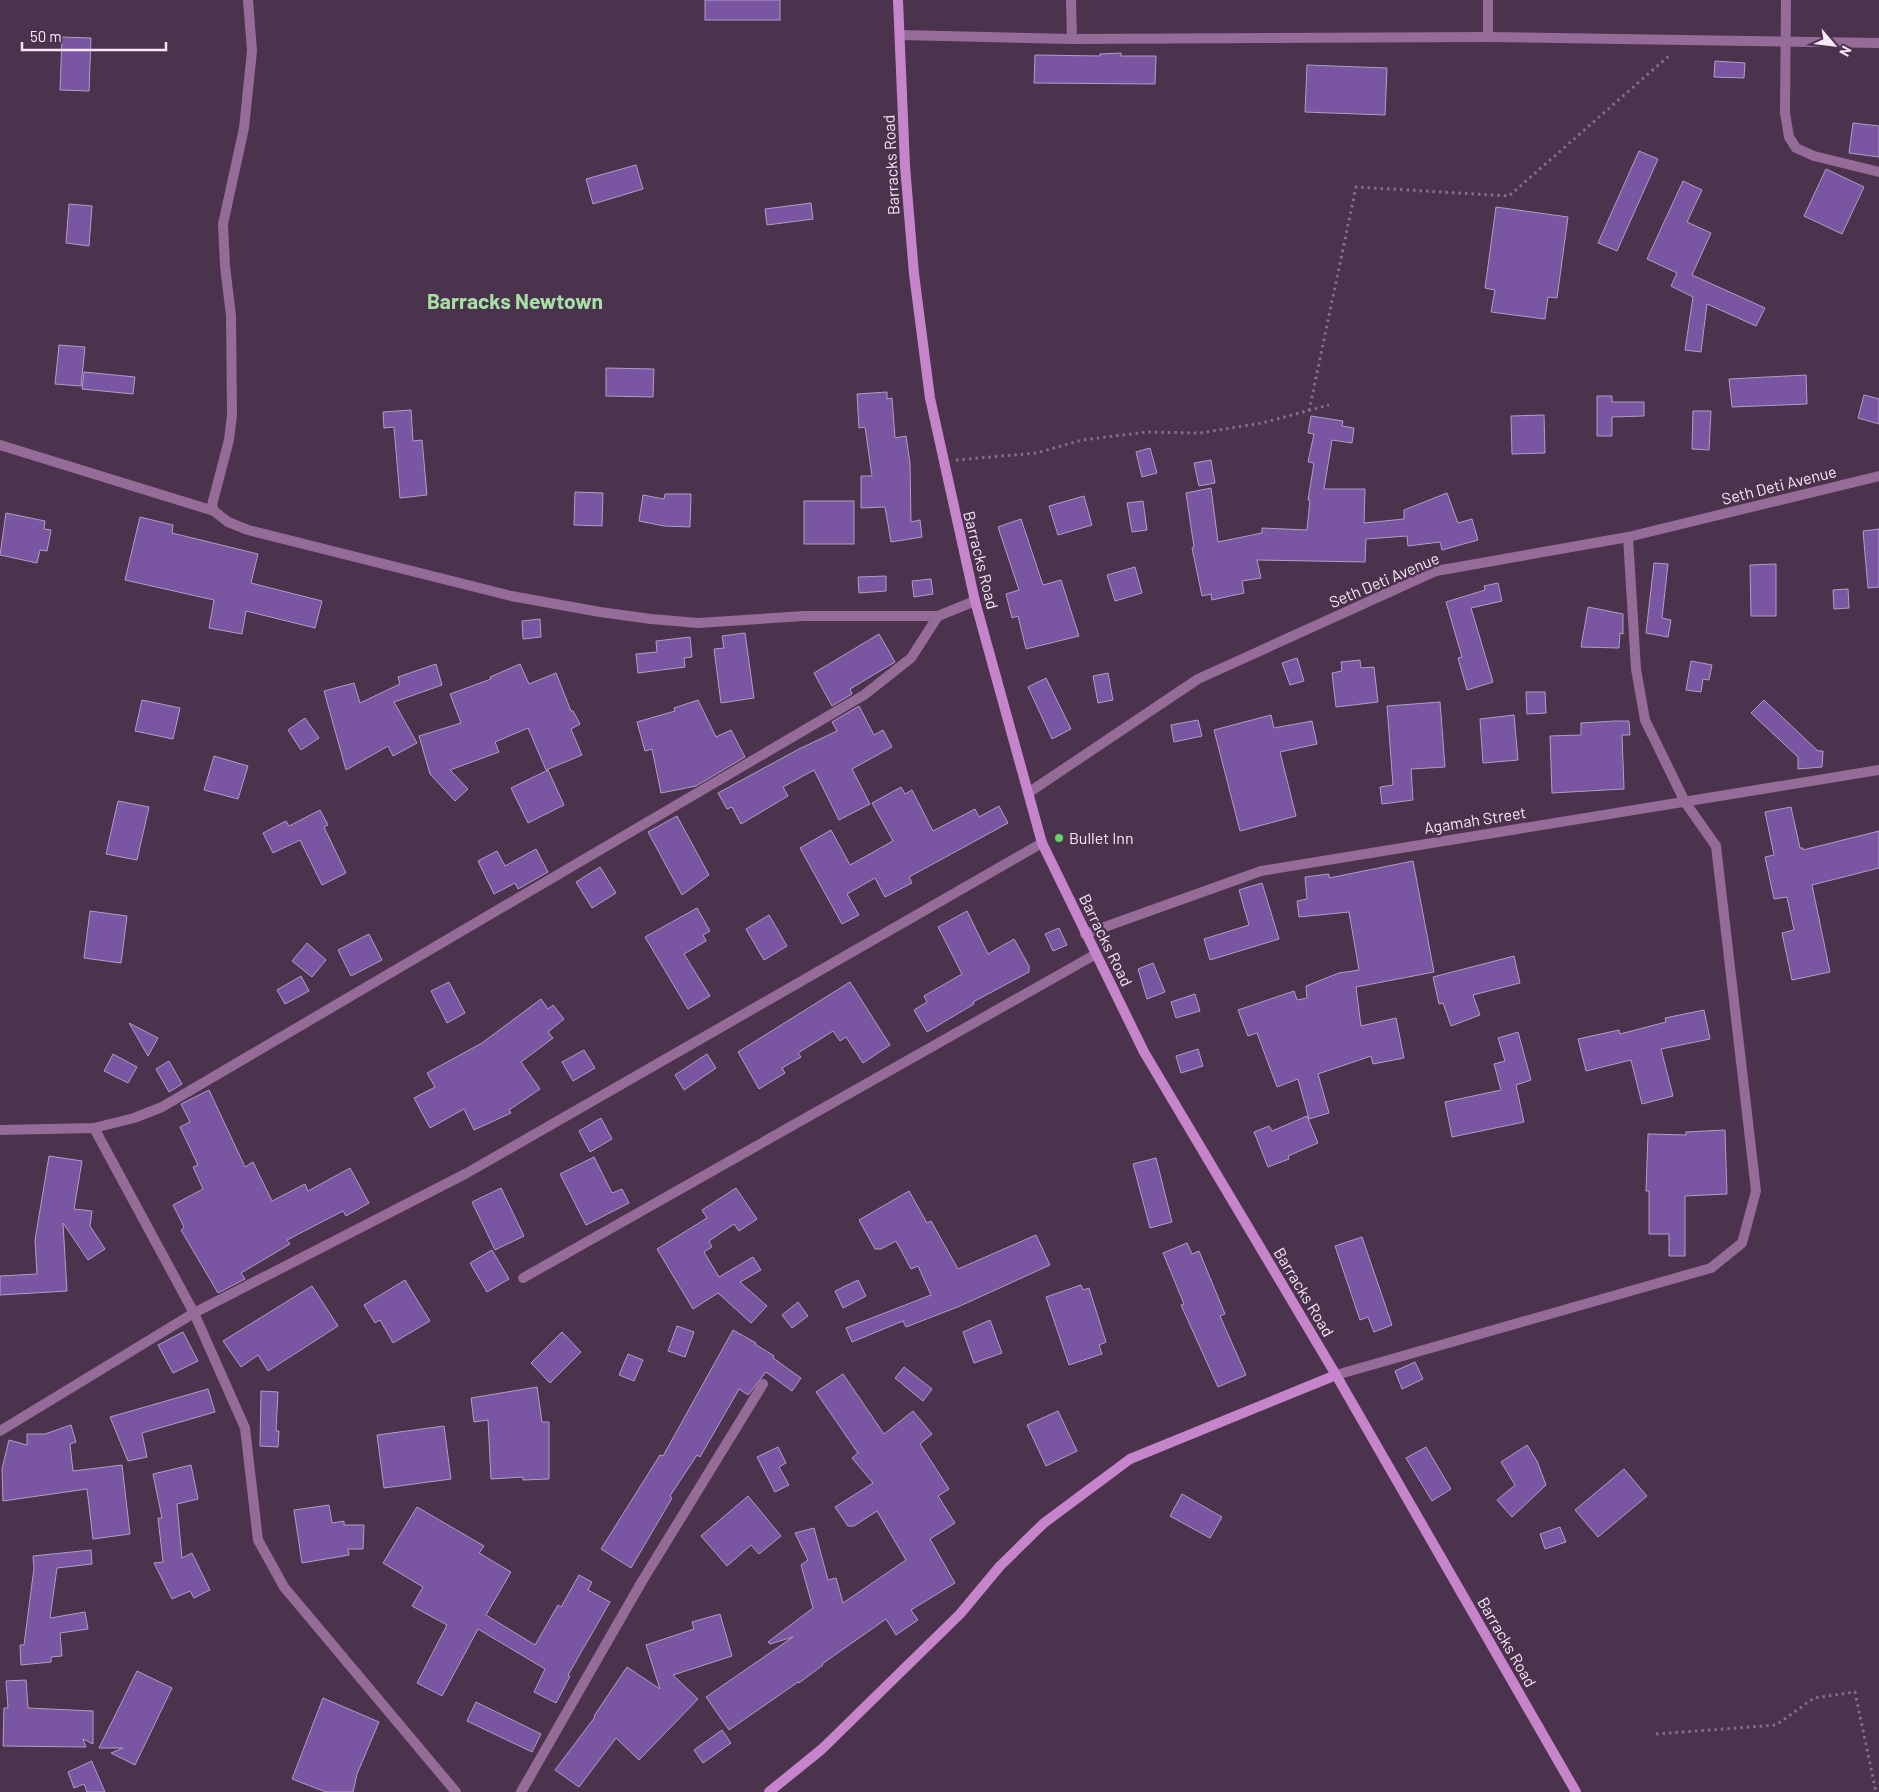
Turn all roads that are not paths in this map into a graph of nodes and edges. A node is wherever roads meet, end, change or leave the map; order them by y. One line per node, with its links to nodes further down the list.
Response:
1 (248, 0): 14 (street)
2 (898, 0): 6 (street, Barracks Road)
3 (1071, 0): 8 (street)
4 (1488, 0): 7 (street)
5 (1786, 0): 9 (street)
6 (900, 34): 8 (street); 16 (street, Barracks Road)
7 (1488, 37): 8 (street); 9 (street)
8 (1072, 39)
9 (1786, 42): 10 (street); 11 (street)
10 (1879, 43)
11 (1879, 172)
12 (0, 445): 14 (street)
13 (1879, 476): 15 (street, Seth Deti Avenue)
14 (214, 511): 17 (street)
15 (1628, 537): 19 (street, Seth Deti Avenue); 20 (street)
16 (975, 600): 17 (street); 19 (street, Barracks Road)
17 (938, 616): 24 (street)
18 (1879, 770): 20 (street, Agamah Street)
19 (1028, 793): 21 (street, Barracks Road)
20 (1685, 802): 22 (street, Agamah Street); 28 (street)
21 (1042, 843): 22 (street, Barracks Road); 27 (street)
22 (1085, 934): 23 (street, Barracks Road)
23 (1096, 954): 26 (street); 28 (street, Barracks Road)
24 (94, 1128): 25 (street); 27 (street)
25 (0, 1130)
26 (523, 1278)
27 (194, 1313): 30 (street); 31 (street)
28 (1336, 1375): 33 (street); 34 (street, Barracks Road)
29 (763, 1384): 32 (street)
30 (0, 1431)
31 (456, 1792)
32 (521, 1792)
33 (769, 1792)
34 (1576, 1792)

